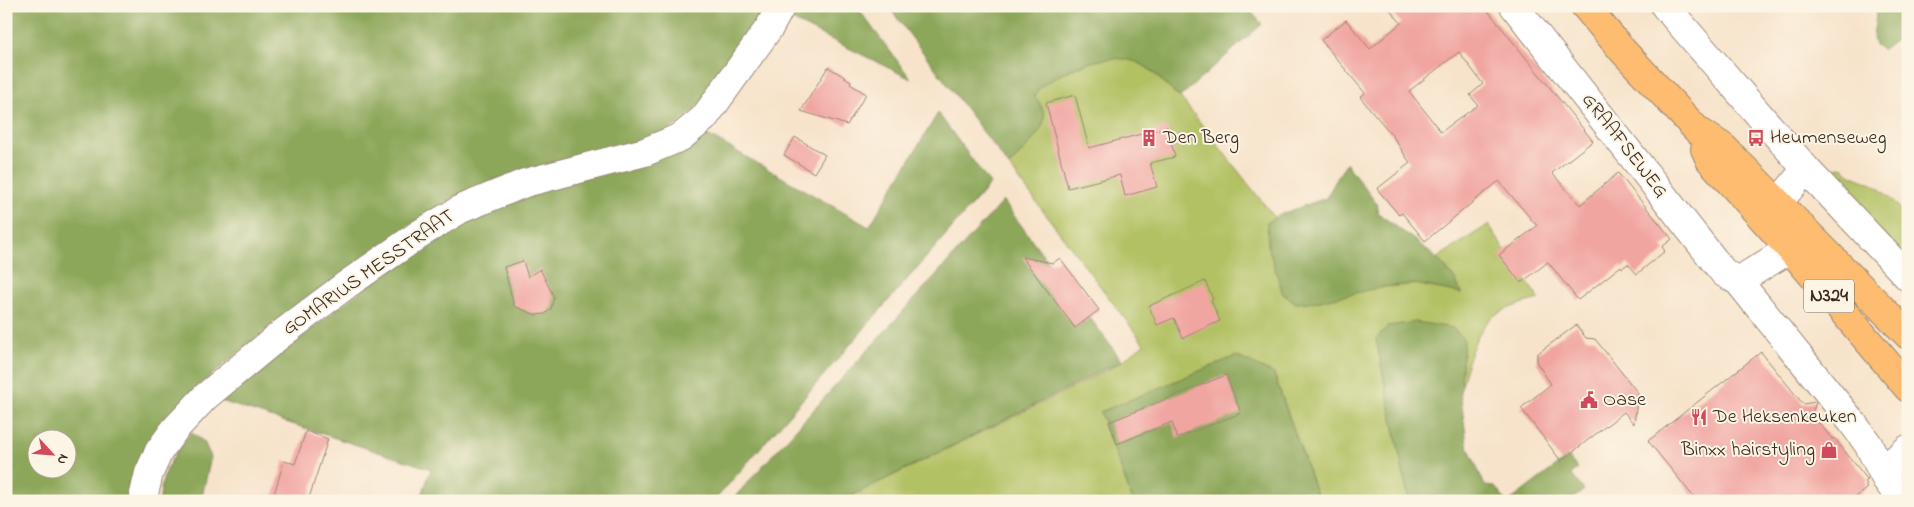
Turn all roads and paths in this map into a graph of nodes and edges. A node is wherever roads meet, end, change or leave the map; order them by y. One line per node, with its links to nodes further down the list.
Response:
1 (781, 6): 15 (street, GOMARIUS MESSTRAAT)
2 (1514, 6): 10 (street, GRAAFSEWEG)
3 (1585, 6): 5 (main road, N324)
4 (1665, 6): 6 (street)
5 (1697, 130): 7 (main road, N324); 8 (main road, N324)
6 (1806, 169): 7 (street); 9 (street)
7 (1778, 203): 11 (main road, N324)
8 (1790, 249): 10 (street); 12 (main road, N324)
9 (1908, 277)
10 (1738, 281): 14 (street, GRAAFSEWEG)
11 (1908, 335)
12 (1908, 388)
13 (1908, 449): 14 (street)
14 (1895, 490)
15 (145, 501)

